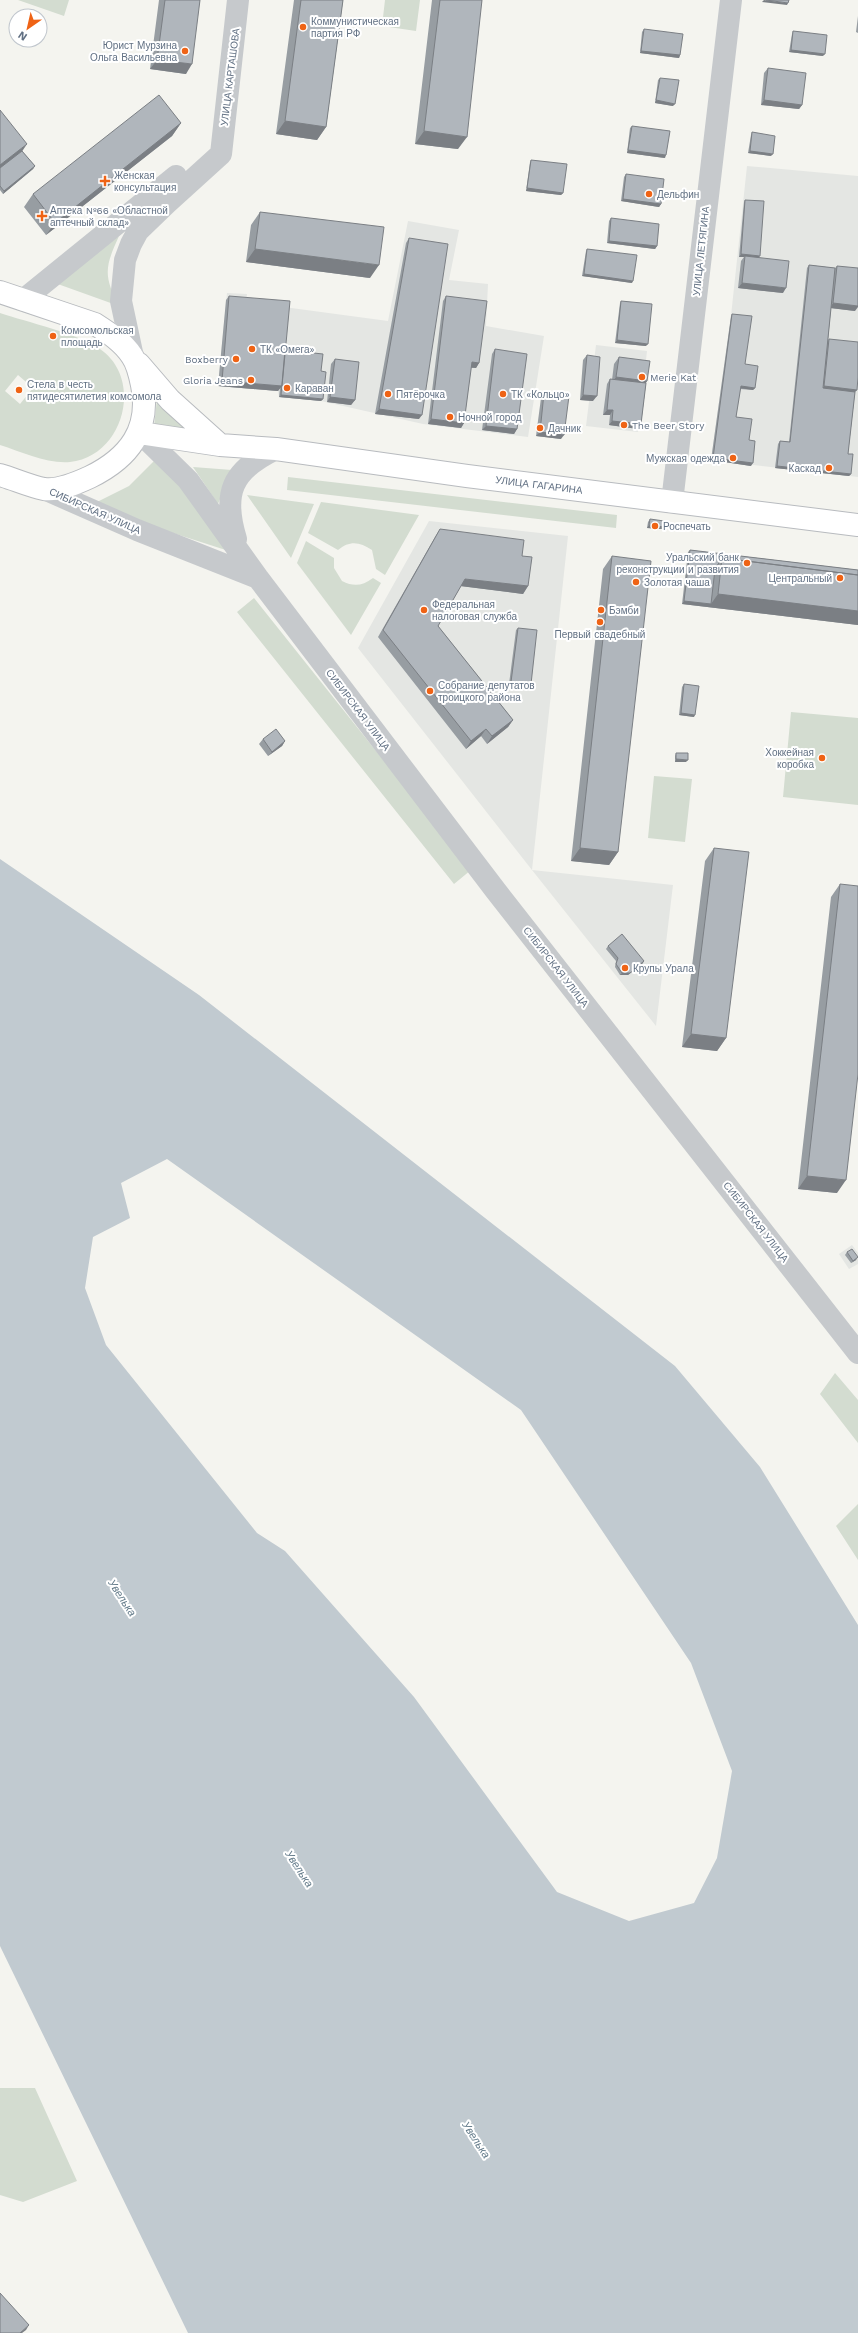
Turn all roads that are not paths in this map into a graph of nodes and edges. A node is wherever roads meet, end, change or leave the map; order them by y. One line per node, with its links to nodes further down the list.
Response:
1 (238, 0): 3 (street, УЛИЦА КАРТАШОВА)
2 (732, 0): 12 (street, УЛИЦА ЛЕТЯГИНА)
3 (222, 147): 5 (street); 6 (street)
4 (0, 292): 5 (main road)
5 (23, 300): 6 (main road)
6 (133, 357): 7 (main road); 8 (main road)
7 (140, 433): 8 (main road, УЛИЦА ГАГАРИНА); 11 (main road); 14 (street, СИБИРСКАЯ УЛИЦА)
8 (220, 445): 9 (main road, УЛИЦА ГАГАРИНА)
9 (276, 449): 12 (main road, УЛИЦА ГАГАРИНА); 14 (street, СИБИРСКАЯ УЛИЦА)
10 (0, 475): 11 (main road)
11 (44, 489): 15 (street, СИБИРСКАЯ УЛИЦА)
12 (672, 502): 13 (main road, УЛИЦА ГАГАРИНА)
13 (858, 525)
14 (239, 550): 15 (street, СИБИРСКАЯ УЛИЦА)
15 (258, 578): 16 (street, СИБИРСКАЯ УЛИЦА)
16 (858, 1354)

